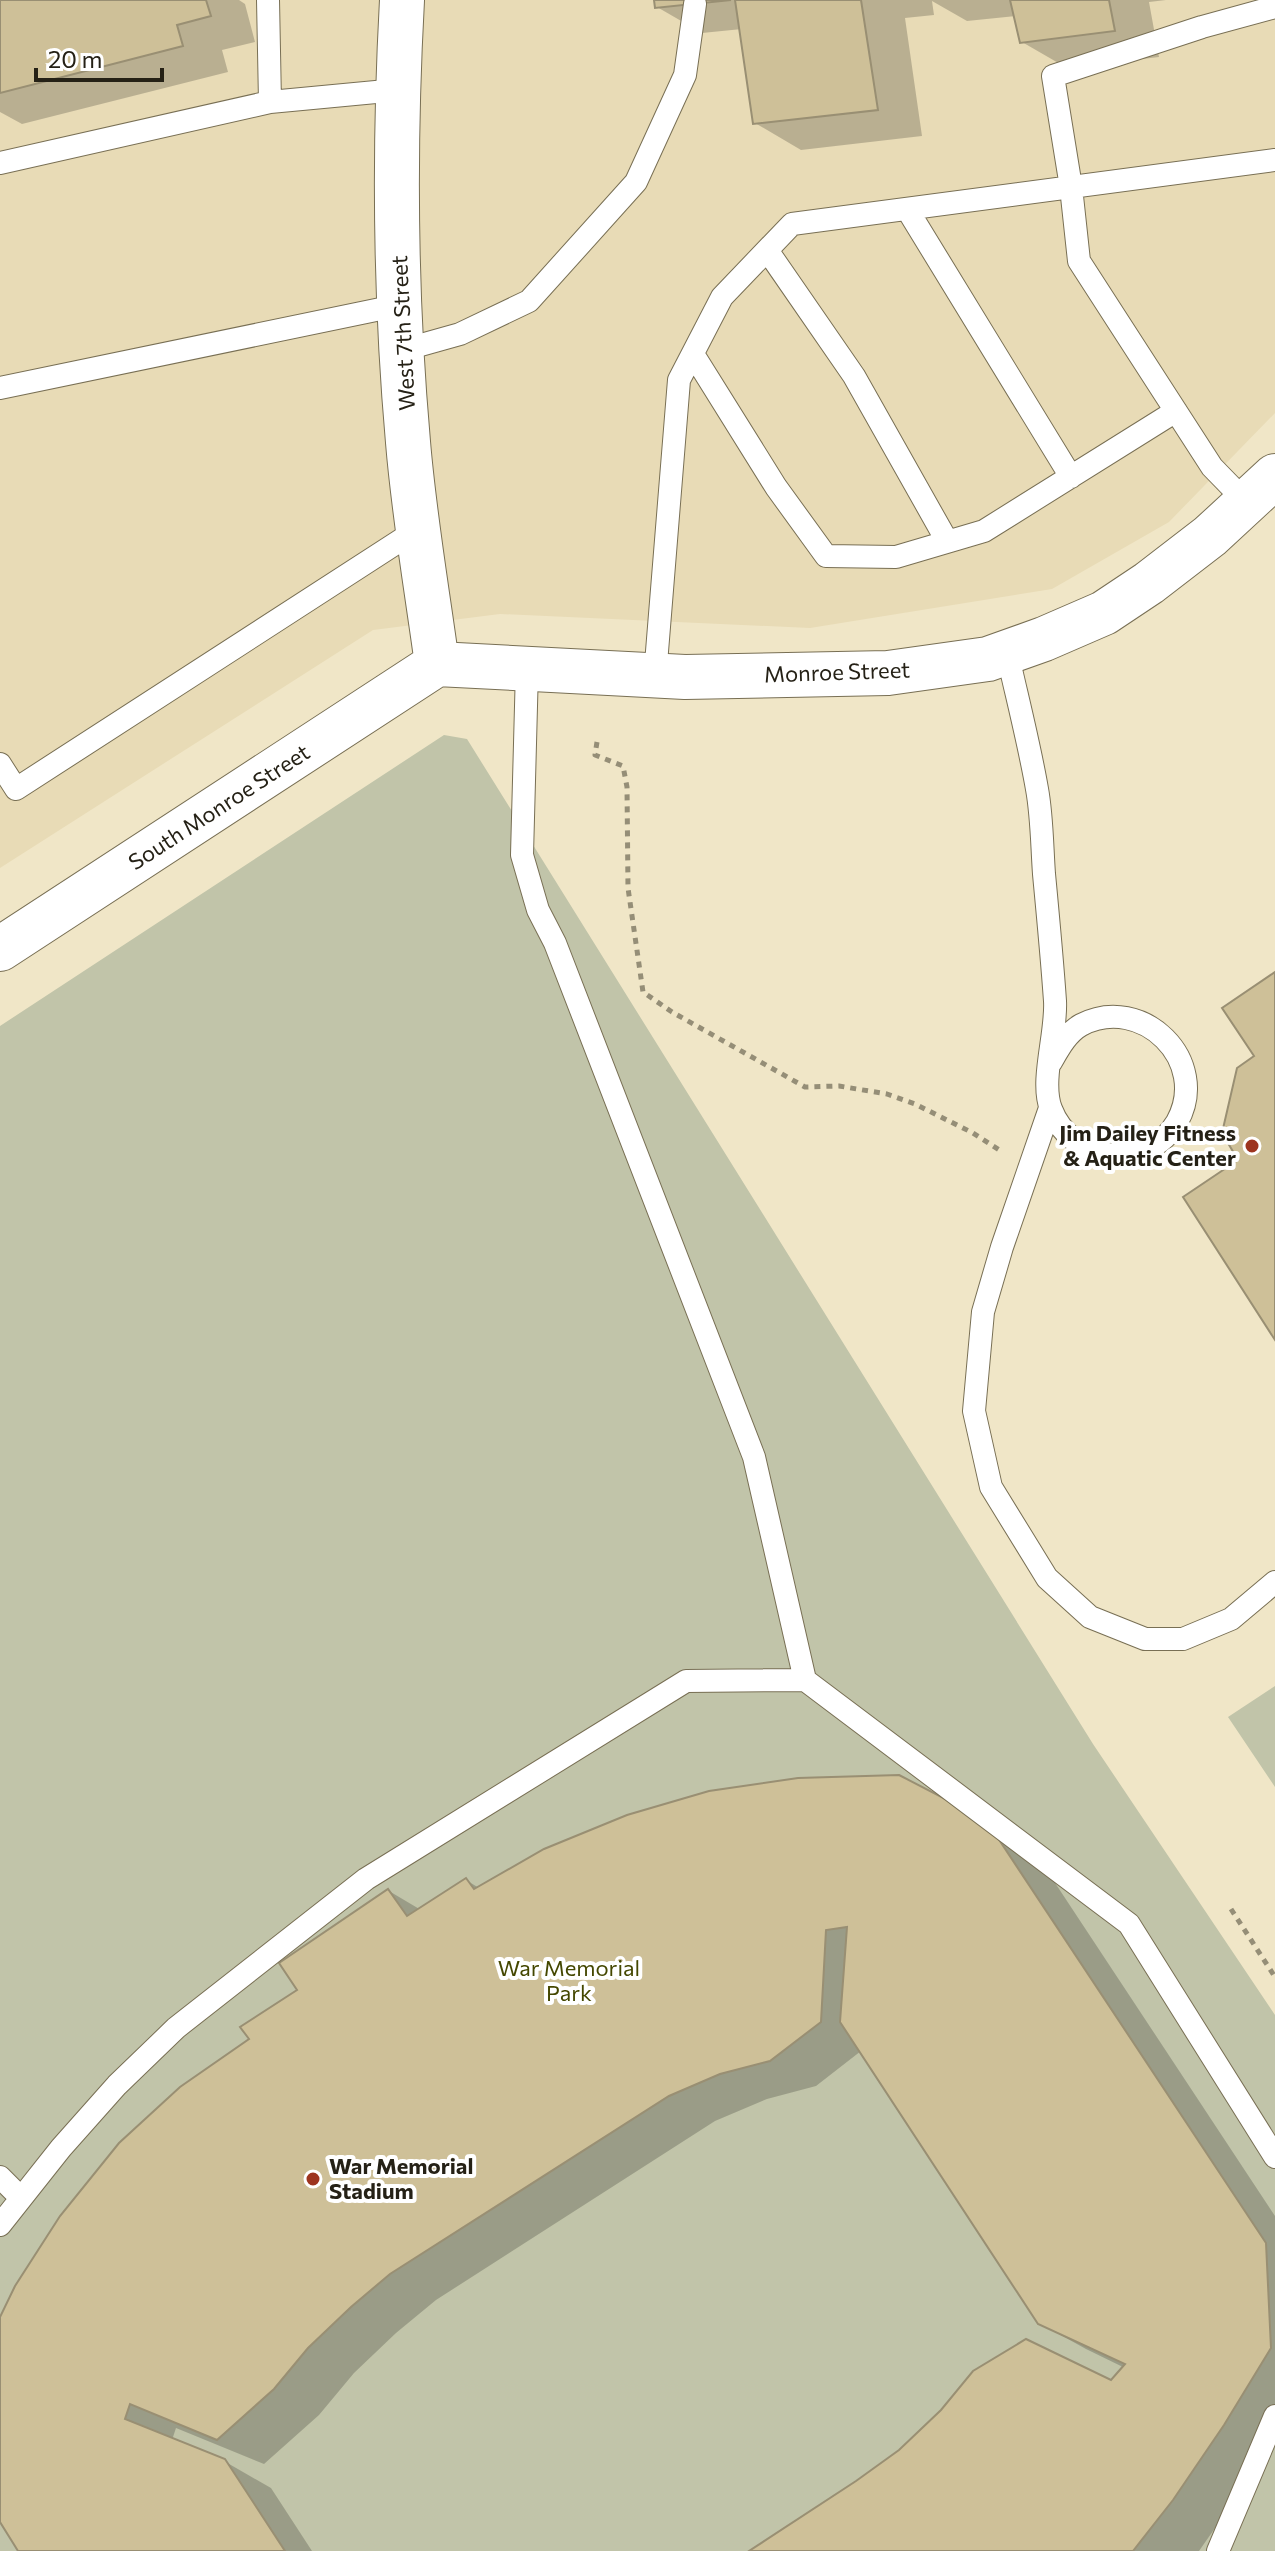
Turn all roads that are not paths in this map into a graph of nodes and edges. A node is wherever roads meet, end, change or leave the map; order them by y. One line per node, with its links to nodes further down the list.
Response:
1 (268, 0): 6 (lane)
2 (402, 0): 5 (street, West 7th Street)
3 (695, 4): 14 (lane)
4 (1275, 7): 10 (lane)
5 (397, 90): 6 (lane); 13 (street, West 7th Street)
6 (270, 102): 9 (lane)
7 (1275, 149): 8 (lane)
8 (1265, 161): 10 (lane)
9 (0, 163)
10 (1071, 187): 11 (lane); 17 (lane)
11 (907, 209): 12 (lane); 18 (lane)
12 (767, 250): 15 (lane); 21 (lane)
13 (400, 305): 14 (street, West 7th Street); 16 (lane)
14 (403, 350): 20 (street, West 7th Street)
15 (693, 354): 21 (lane); 25 (lane)
16 (0, 388)
17 (1176, 411): 18 (lane); 19 (lane)
18 (1071, 477): 21 (lane)
19 (1261, 490): 22 (street, Monroe Street)
20 (418, 529): 23 (street, West 7th Street); 27 (lane)
21 (947, 541)
22 (1007, 652): 25 (street, Monroe Street); 29 (lane)
23 (437, 664): 24 (street, Monroe Street); 28 (street, South Monroe Street)
24 (527, 669): 25 (street, Monroe Street); 32 (lane)
25 (655, 676)
26 (0, 764): 27 (lane)
27 (8, 794)
28 (0, 949)
29 (1051, 1062): 30 (lane); 30 (lane)
30 (1050, 1108): 31 (lane)
31 (1275, 1582)
32 (805, 1680): 33 (lane); 35 (lane)
33 (1275, 2157)
34 (0, 2177): 35 (lane)
35 (21, 2198): 36 (lane)
36 (0, 2225)
37 (1275, 2416): 38 (lane)
38 (1218, 2551)

